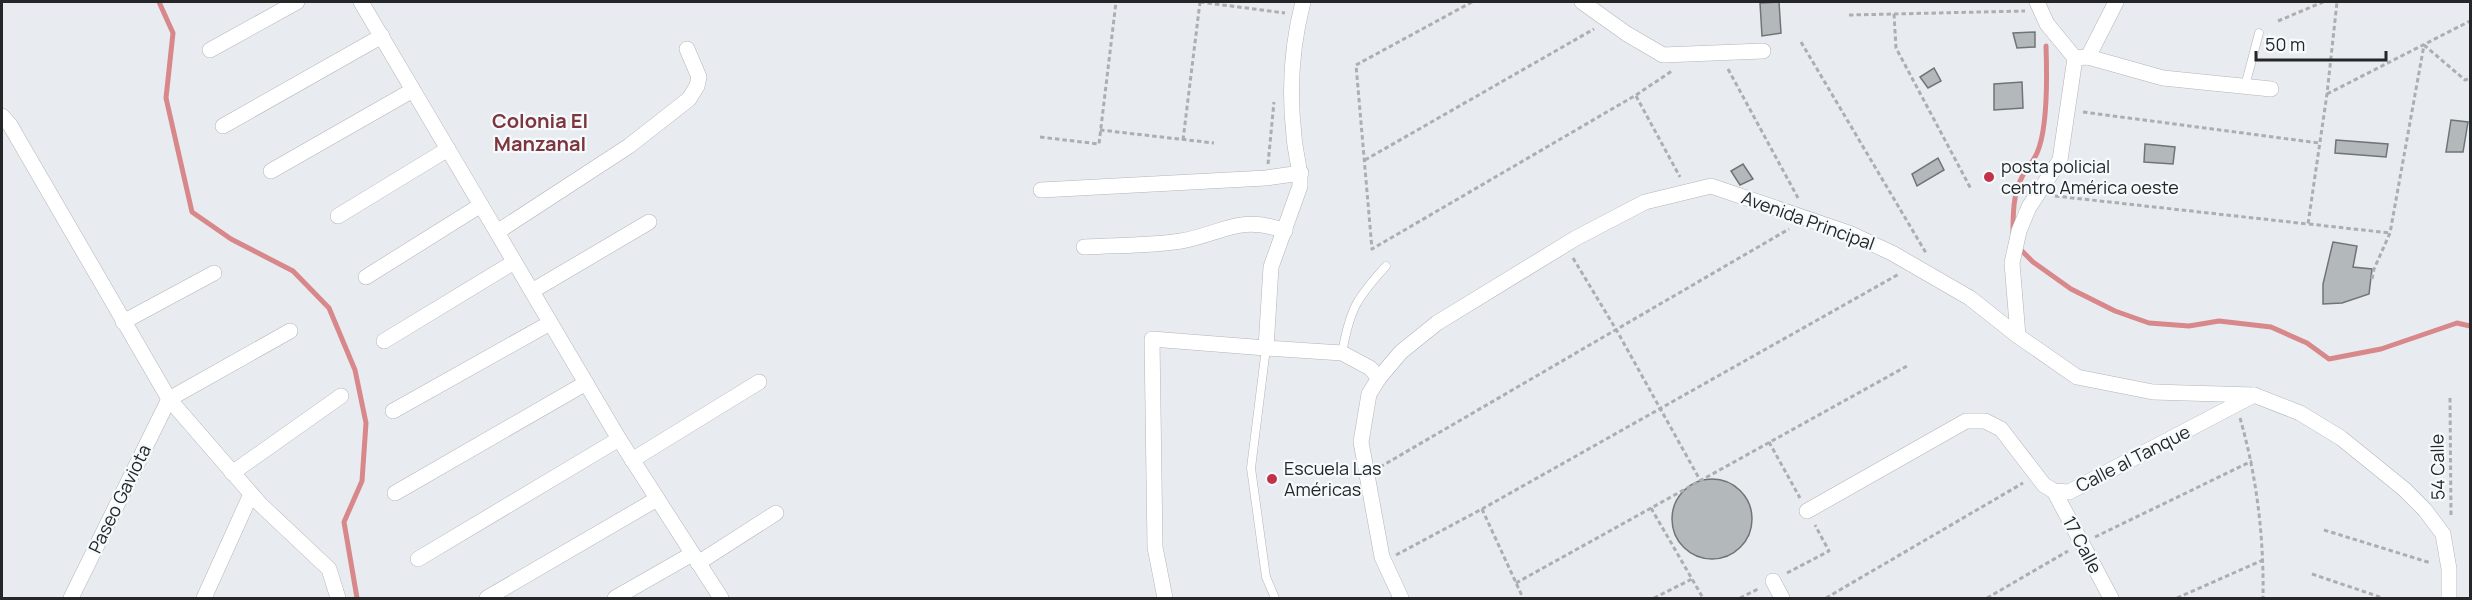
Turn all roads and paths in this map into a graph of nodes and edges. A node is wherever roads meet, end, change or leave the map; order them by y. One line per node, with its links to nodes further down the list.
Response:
1 (297, 2): 22 (street)
2 (361, 2): 18 (street)
3 (1116, 2): 36 (path)
4 (1200, 2): 11 (path); 38 (path)
5 (1472, 2): 42 (path)
6 (1582, 2): 14 (street)
7 (2116, 2): 26 (street)
8 (2323, 2): 15 (path)
9 (2337, 2): 31 (path)
10 (2038, 6): 12 (path); 26 (street)
11 (1302, 9): 44 (street)
12 (1894, 14): 13 (path); 45 (path)
13 (1849, 15)
14 (1608, 21): 25 (street); 42 (path)
15 (2278, 21)
16 (2470, 21): 20 (path)
17 (2259, 33): 28 (lane)
18 (382, 36): 30 (street); 35 (street)
19 (1801, 42): 60 (path)
20 (2424, 45): 27 (path); 31 (path); 56 (path)
21 (687, 49): 55 (street)
22 (210, 50)
23 (1763, 51): 24 (street)
24 (1718, 52): 25 (street); 51 (path)
25 (1700, 53): 32 (path)
26 (2082, 58): 28 (street); 33 (street)
27 (2470, 78)
28 (2245, 86): 29 (street)
29 (2271, 89)
30 (414, 90): 41 (street); 43 (street)
31 (2327, 94): 40 (path)
32 (1636, 95): 42 (path); 47 (path)
33 (2066, 110): 40 (path); 48 (street)
34 (2, 116): 67 (street)
35 (223, 126)
36 (1100, 130): 37 (path); 38 (path)
37 (1040, 137)
38 (1183, 140): 39 (path)
39 (1214, 143)
40 (2319, 143): 53 (path)
41 (448, 149): 49 (street); 50 (street)
42 (1364, 160)
43 (271, 171)
44 (1301, 173): 46 (street); 54 (street)
45 (1971, 189)
46 (1041, 190)
47 (1688, 192): 51 (street, Avenida Principal); 57 (street, Avenida Principal)
48 (2037, 194): 53 (path); 71 (street)
49 (481, 205): 55 (street); 64 (street)
50 (338, 216)
51 (1809, 218): 62 (street, Avenida Principal); 70 (path)
52 (649, 222): 66 (street)
53 (2308, 224): 56 (path)
54 (1285, 231): 58 (street); 73 (street)
55 (497, 232): 59 (street)
56 (2390, 233): 65 (path)
57 (1565, 245): 70 (path); 76 (street, Avenida Principal)
58 (1084, 247)
59 (514, 262): 66 (street); 72 (street)
60 (1931, 262)
61 (1386, 266): 74 (lane)
62 (1914, 266): 71 (street, Avenida Principal); 84 (path)
63 (214, 273): 67 (street)
64 (366, 277)
65 (2372, 279)
66 (532, 291): 68 (street)
67 (123, 322): 82 (street)
68 (550, 323): 78 (street); 85 (street)
69 (290, 331): 82 (street)
70 (1617, 331): 84 (path); 91 (path)
71 (2018, 336): 79 (street, Avenida Principal)
72 (384, 341)
73 (1266, 348): 74 (street); 120 (street); 121 (lane)
74 (1342, 353): 76 (street)
75 (1907, 366): 87 (path)
76 (1379, 378): 91 (street, Avenida Principal)
77 (759, 382): 88 (street)
78 (586, 383): 86 (street); 95 (street)
79 (2254, 395): 83 (street, Calle al Tanque); 103 (street, Avenida Principal)
80 (341, 396): 90 (street)
81 (2450, 398): 103 (path, 54 Calle)
82 (169, 399): 90 (street); 114 (street, Paseo Gaviota)
83 (2236, 405): 89 (path); 94 (street, Calle al Tanque)
84 (1660, 409): 93 (path); 99 (path)
85 (393, 411)
86 (619, 439): 88 (street); 105 (street)
87 (1769, 442): 93 (path); 100 (path)
88 (632, 460): 97 (street)
89 (2252, 460): 104 (path); 107 (path)
90 (232, 473): 96 (street)
91 (1367, 475): 108 (street, Avenida Principal)
92 (2037, 475): 94 (street, Calle al Tanque); 100 (street, Calle al Tanque); 128 (path)
93 (1700, 480): 98 (path)
94 (2054, 491): 104 (street, 17 Calle)
95 (395, 493)
96 (251, 494): 115 (street); 116 (street)
97 (657, 500): 106 (street); 117 (street)
98 (1651, 508): 111 (path); 113 (path)
99 (1482, 509): 108 (path); 113 (path)
100 (1808, 511): 112 (path)
101 (776, 513): 106 (street)
102 (2324, 530): 109 (path)
103 (2443, 534): 109 (street, Avenida Principal)
104 (2081, 543): 129 (path); 130 (street, 17 Calle)
105 (418, 559)
106 (695, 559): 118 (street); 119 (street)
107 (2264, 559): 131 (path); 132 (path)
108 (1384, 562): 122 (street, Avenida Principal)
109 (2449, 568): 134 (street, Avenida Principal)
110 (2312, 574): 133 (path)
111 (1692, 579): 124 (path); 125 (path)
112 (1773, 581): 126 (path); 127 (street)
113 (1516, 582): 123 (path)
114 (71, 598)
115 (204, 598)
116 (338, 598)
117 (487, 598)
118 (615, 598)
119 (721, 598)
120 (1165, 598)
121 (1275, 598)
122 (1401, 598)
123 (1523, 598)
124 (1654, 598)
125 (1703, 598)
126 (1740, 598)
127 (1782, 598)
128 (1826, 598)
129 (1987, 598)
130 (2111, 598)
131 (2177, 598)
132 (2264, 598)
133 (2383, 598)
134 (2449, 598)

